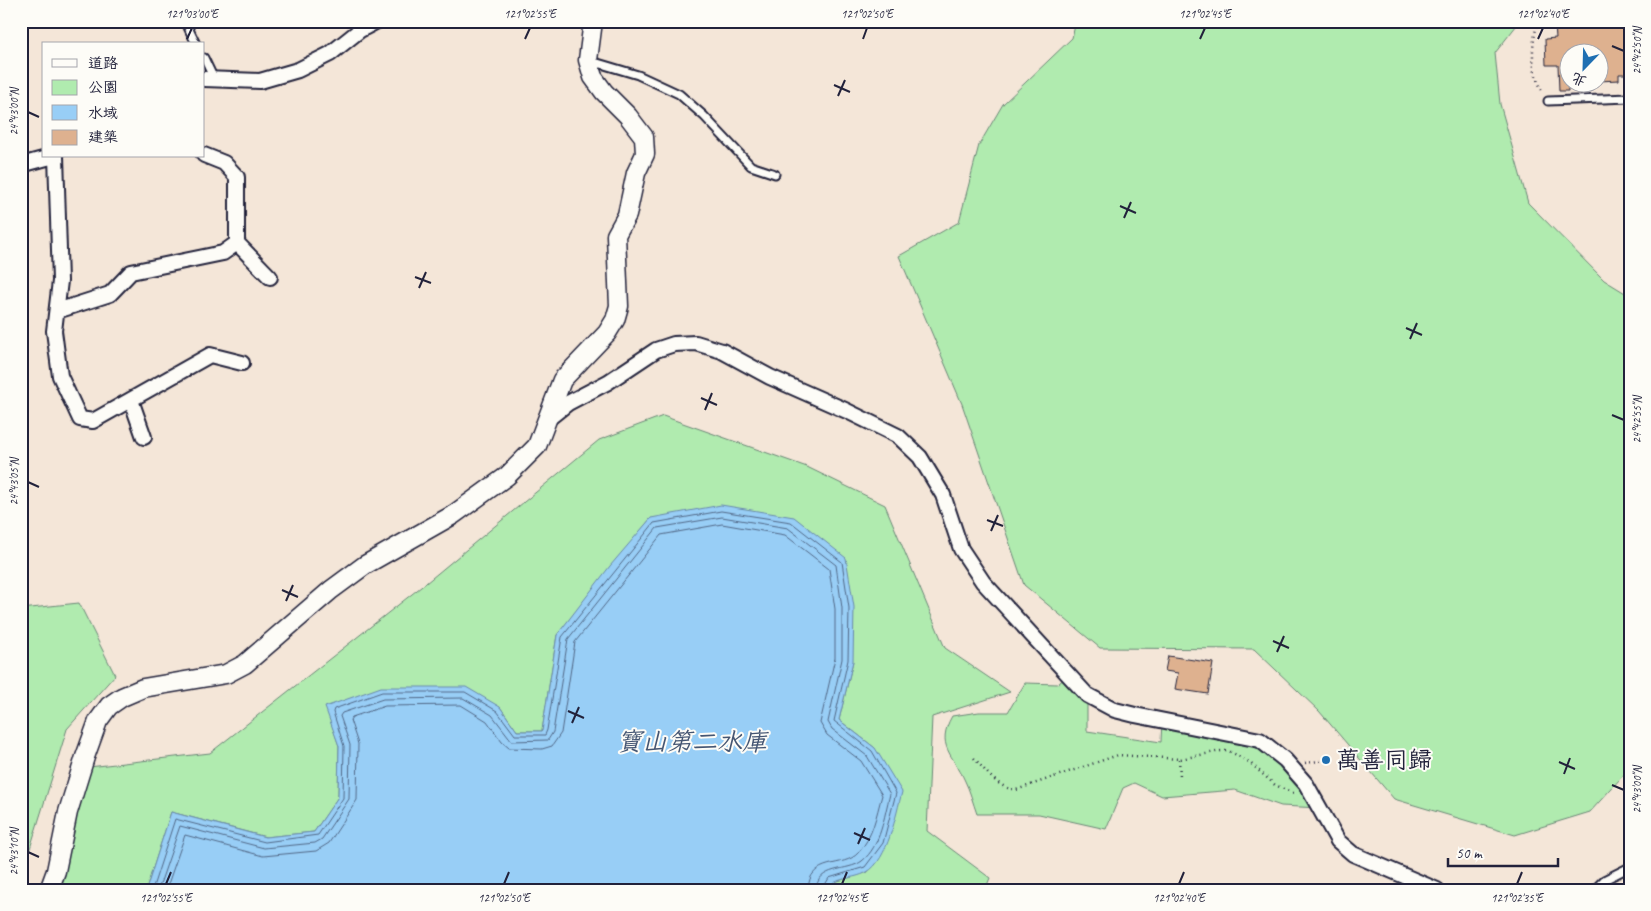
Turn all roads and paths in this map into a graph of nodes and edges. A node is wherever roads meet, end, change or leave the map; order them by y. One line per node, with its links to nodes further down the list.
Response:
1 (185, 21): 5 (lane)
2 (377, 21): 8 (street)
3 (593, 21): 6 (street)
4 (1538, 21): 10 (path)
5 (195, 42)
6 (588, 60): 15 (lane); 21 (street)
7 (205, 62): 8 (lane)
8 (209, 79)
9 (1630, 98): 10 (lane)
10 (1548, 101)
11 (205, 155): 16 (street)
12 (47, 158): 14 (street)
13 (55, 158): 18 (street)
14 (21, 165)
15 (775, 174)
16 (237, 243): 17 (street); 18 (street)
17 (270, 277)
18 (56, 311): 20 (street)
19 (242, 363): 20 (street)
20 (131, 400): 22 (street)
21 (548, 419): 26 (street); 28 (street)
22 (144, 437)
23 (974, 758): 24 (path)
24 (1179, 759): 25 (path); 26 (path)
25 (1180, 776)
26 (1314, 798): 29 (street)
27 (1630, 867): 30 (lane)
28 (49, 890)
29 (1437, 890)
30 (1594, 890)

